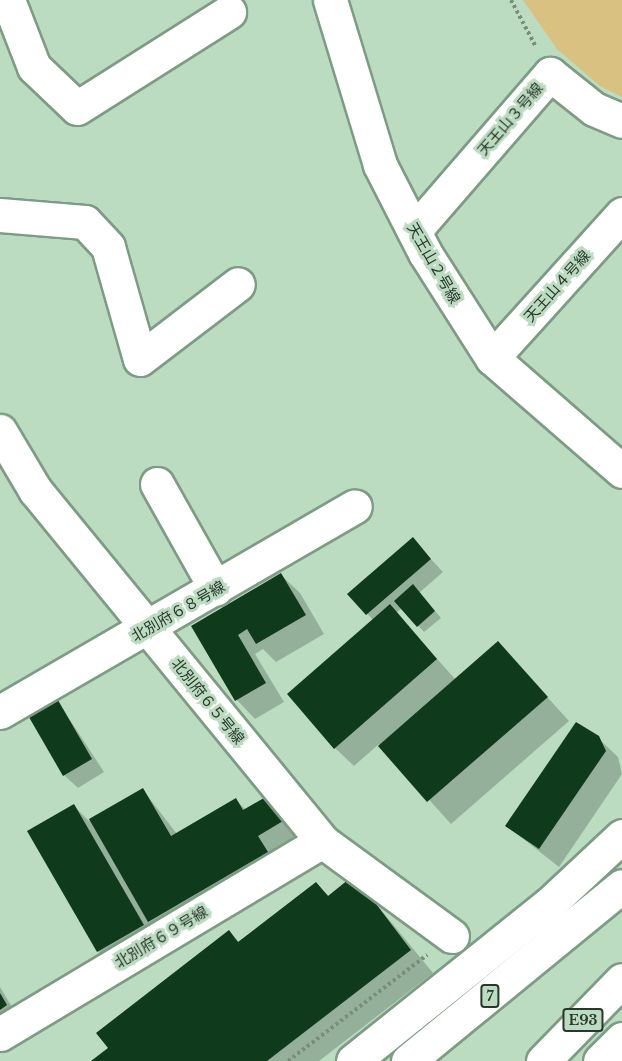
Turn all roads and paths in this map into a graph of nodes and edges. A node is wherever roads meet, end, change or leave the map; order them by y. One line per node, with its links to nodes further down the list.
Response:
1 (7, 0): 4 (main road); 5 (main road)
2 (330, 0): 10 (main road, 天王山２号線)
3 (511, 0): 6 (path)
4 (0, 4)
5 (229, 12)
6 (550, 74): 7 (main road, 天王山３号線); 10 (main road, 天王山３号線)
7 (622, 121)
8 (622, 214): 12 (main road, 天王山４号線)
9 (0, 215): 11 (main road)
10 (414, 231): 12 (main road, 天王山２号線)
11 (238, 285)
12 (492, 358): 14 (main road, 天王山２号線)
13 (0, 431): 18 (main road, 北別府６５号線)
14 (617, 455)
15 (157, 484): 17 (main road)
16 (355, 506): 17 (main road, 北別府６８号線)
17 (216, 589): 18 (main road, 北別府６８号線)
18 (148, 629): 19 (main road, 北別府６８号線); 21 (main road, 北別府６５号線)
19 (0, 712)
20 (622, 836): 28 (main road)
21 (322, 841): 23 (main road, 北別府６５号線); 25 (main road, 北別府６９号線)
22 (622, 886): 29 (main road, 7)
23 (452, 936): 27 (path)
24 (622, 980): 30 (main road, E93)
25 (0, 1034)
26 (622, 1038): 31 (main road, E93)
27 (288, 1061)
28 (353, 1061)
29 (408, 1061)
30 (543, 1061)
31 (600, 1061)

